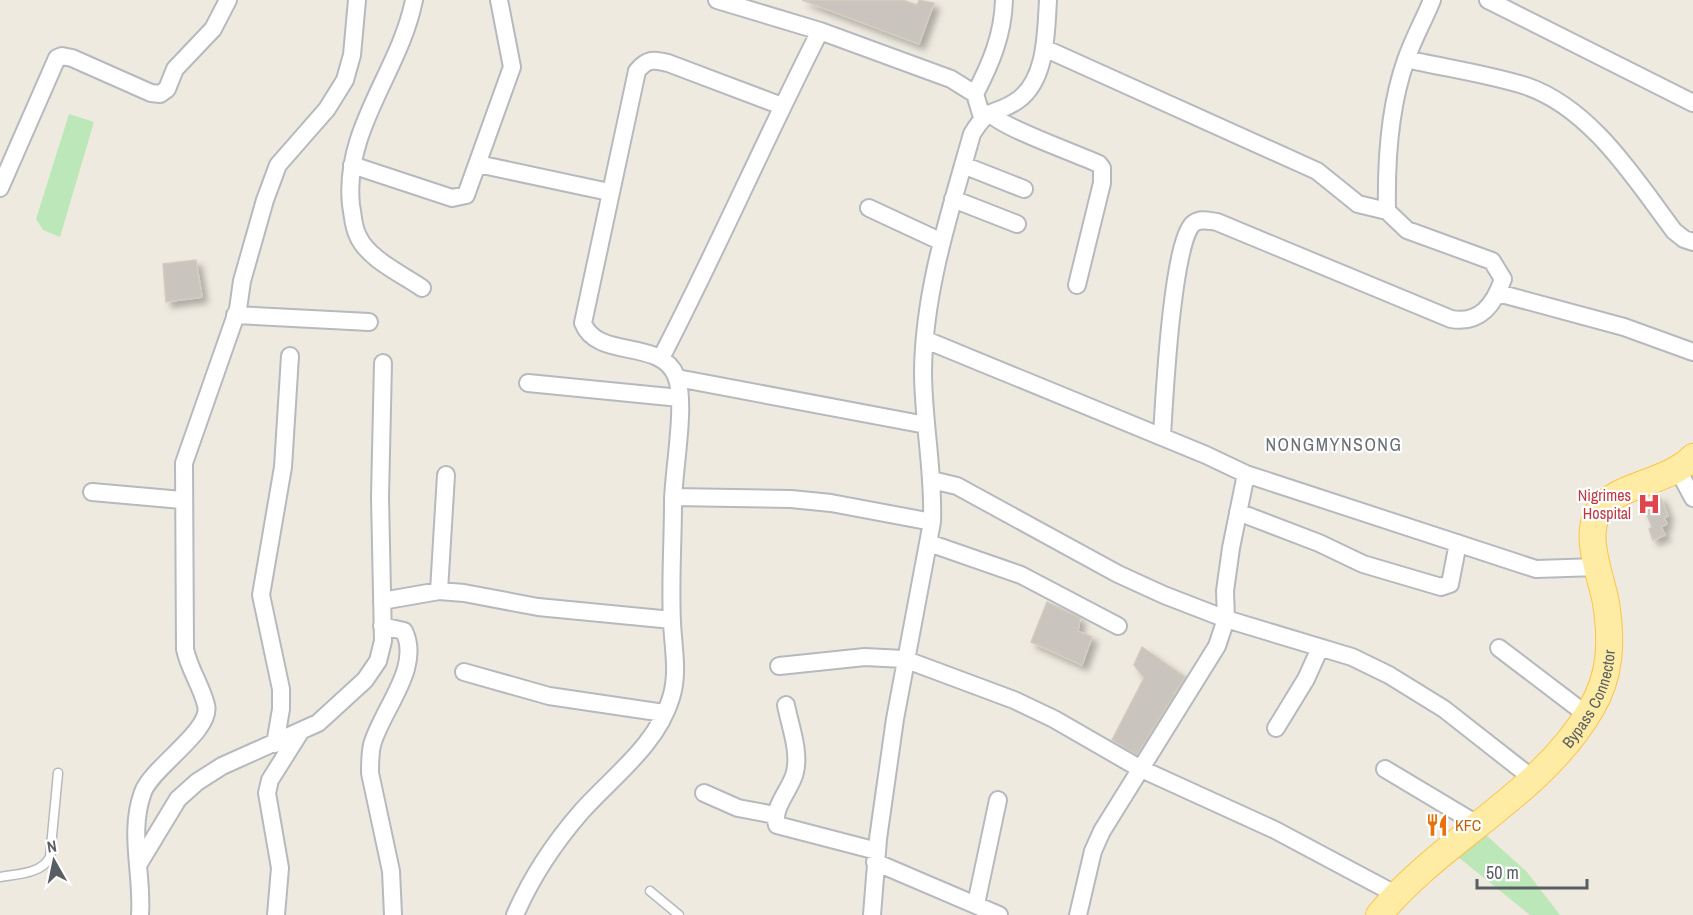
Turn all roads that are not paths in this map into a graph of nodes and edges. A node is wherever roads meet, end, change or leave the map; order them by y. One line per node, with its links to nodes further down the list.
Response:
1 (228, 0): 20 (street)
2 (357, 0): 32 (street)
3 (414, 0): 18 (street)
4 (498, 0): 17 (street)
5 (717, 0): 10 (street)
6 (1004, 0): 13 (street)
7 (1048, 0): 11 (street)
8 (1432, 0): 12 (street)
9 (1488, 0): 14 (street)
10 (820, 31): 13 (street); 15 (street)
11 (1044, 48): 16 (street); 25 (street)
12 (1406, 59): 25 (street); 28 (street)
13 (975, 94): 16 (street)
14 (1693, 103)
15 (782, 106): 22 (street); 37 (street)
16 (986, 115): 19 (street); 29 (street)
17 (478, 164): 18 (street); 22 (street)
18 (351, 165): 30 (street)
19 (963, 165): 21 (street); 23 (street)
20 (0, 189)
21 (1024, 189)
22 (609, 192): 37 (street)
23 (953, 199): 26 (street); 27 (street)
24 (869, 208): 27 (street)
25 (1387, 212): 31 (street)
26 (1017, 224)
27 (942, 242): 34 (street)
28 (1693, 242)
29 (1077, 285)
30 (422, 288)
31 (1498, 292): 35 (street); 43 (street)
32 (235, 315): 33 (street); 51 (street)
33 (369, 322)
34 (926, 339): 42 (street); 43 (street)
35 (1693, 352)
36 (290, 356): 73 (street)
37 (661, 358): 39 (street)
38 (383, 363): 58 (street)
39 (677, 378): 41 (street); 42 (street)
40 (528, 383): 41 (street)
41 (680, 399): 49 (street)
42 (926, 425): 47 (street)
43 (1162, 436): 45 (street)
44 (1686, 463): 50 (street); 56 (main road, Bypass Connector)
45 (1246, 474): 52 (street); 55 (street)
46 (446, 475): 57 (street)
47 (932, 480): 53 (street); 59 (street)
48 (92, 492): 51 (street)
49 (673, 497): 53 (street); 60 (street)
50 (1693, 498)
51 (182, 500): 83 (street)
52 (1238, 512): 55 (street); 59 (street)
53 (932, 522): 54 (street)
54 (929, 543): 62 (street); 65 (street)
55 (1458, 543): 56 (street)
56 (1598, 567): 70 (main road, Bypass Connector)
57 (439, 591): 58 (street); 60 (street)
58 (382, 601): 61 (street)
59 (1226, 619): 63 (street); 74 (street)
60 (672, 620): 69 (street)
61 (382, 626): 72 (street); 90 (street)
62 (1118, 626)
63 (1320, 648): 71 (street); 77 (street)
64 (1499, 648): 70 (street)
65 (904, 659): 66 (street); 74 (street); 82 (street)
66 (779, 666)
67 (464, 672): 69 (street)
68 (786, 705): 80 (street)
69 (664, 713): 91 (street)
70 (1587, 715): 77 (main road, Bypass Connector)
71 (1276, 728)
72 (299, 734): 73 (street); 89 (street)
73 (275, 744): 83 (street)
74 (1139, 768): 86 (street); 95 (street)
75 (1385, 769): 81 (street)
76 (58, 773): 84 (lane)
77 (1532, 778): 81 (main road, Bypass Connector)
78 (704, 793): 80 (street)
79 (998, 800): 87 (street)
80 (775, 815): 82 (street)
81 (1477, 824): 86 (main road, Bypass Connector)
82 (876, 856): 87 (street); 93 (street)
83 (138, 865): 88 (street)
84 (0, 877)
85 (650, 891): 92 (lane)
86 (1398, 895): 96 (main road, Bypass Connector)
87 (976, 904): 94 (street)
88 (140, 915)
89 (276, 915)
90 (393, 915)
91 (515, 915)
92 (680, 915)
93 (873, 915)
94 (999, 915)
95 (1078, 915)
96 (1379, 915)

